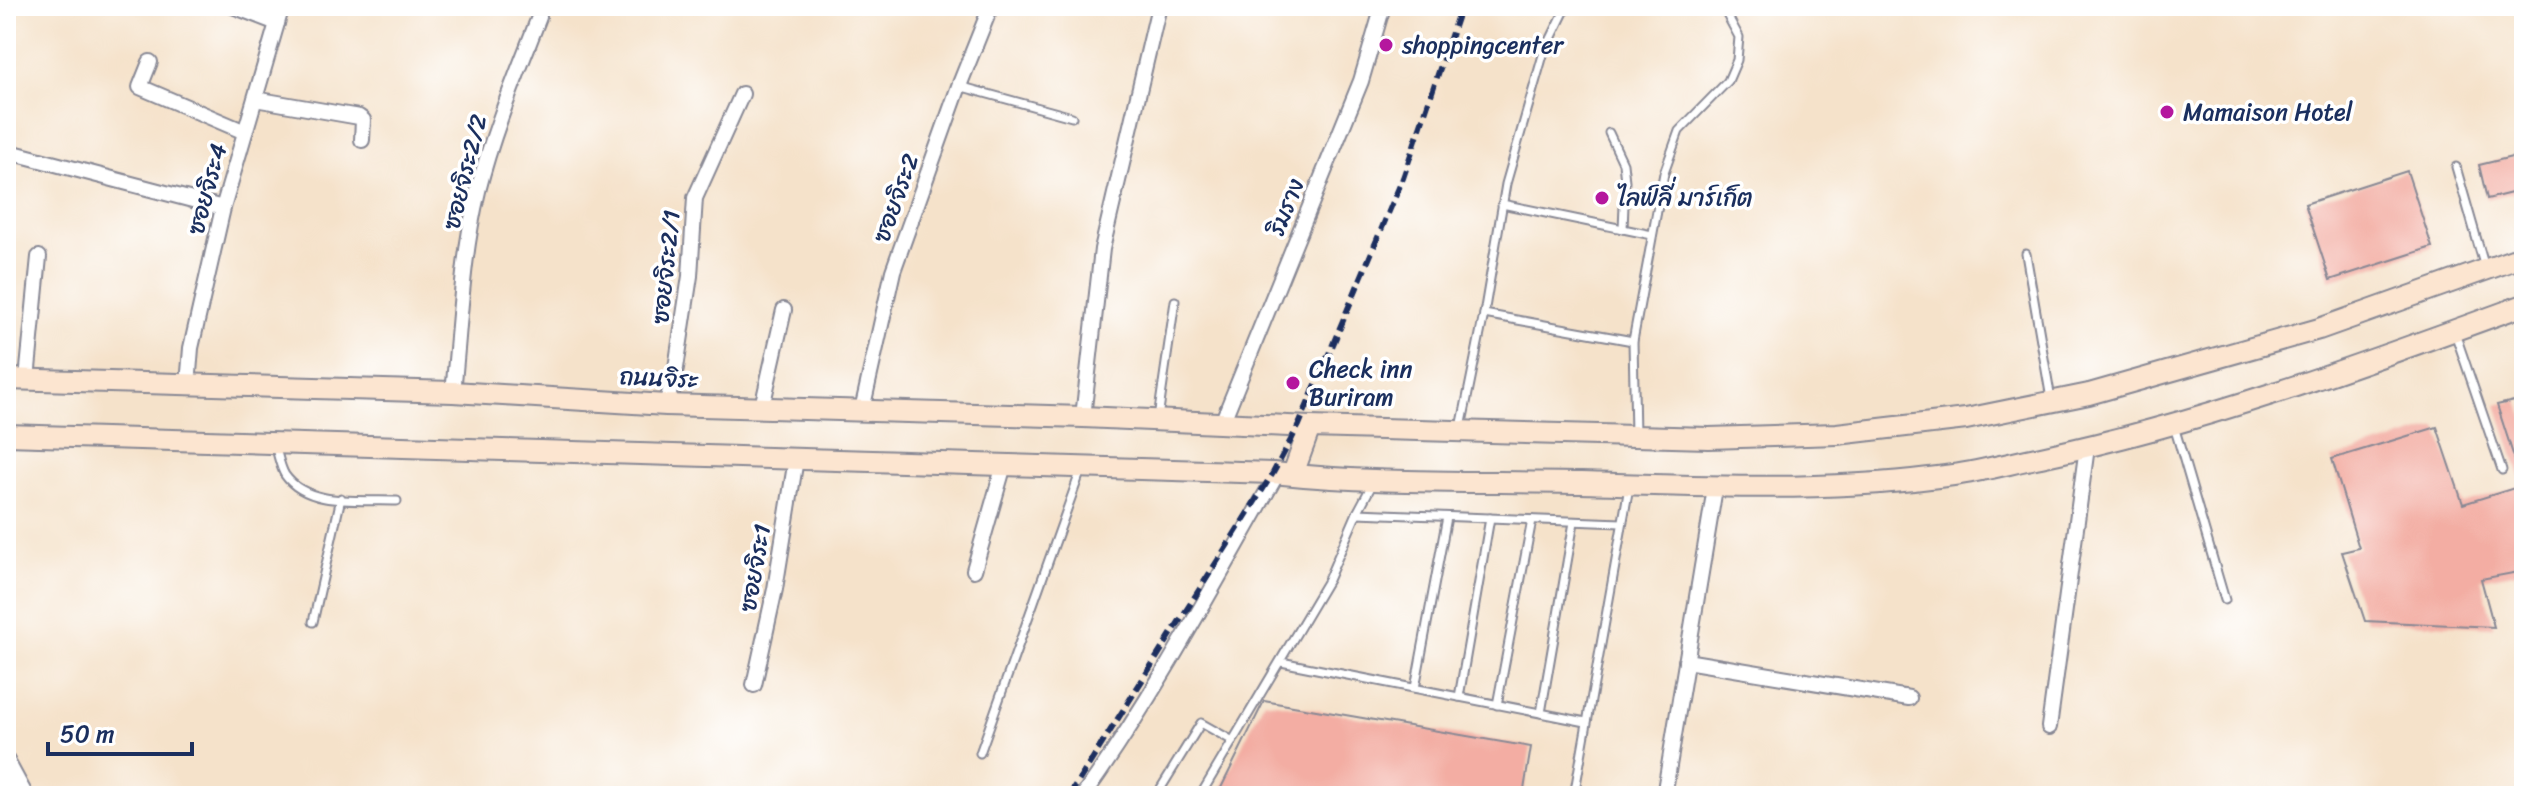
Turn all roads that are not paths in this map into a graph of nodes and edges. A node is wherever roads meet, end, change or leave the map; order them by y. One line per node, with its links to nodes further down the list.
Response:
1 (233, 6): 9 (street)
2 (282, 6): 9 (street, ซอยจิระ4)
3 (991, 6): 11 (street, ซอยจิระ2)
4 (1159, 6): 41 (street)
5 (1383, 6): 43 (street, ริมราง)
6 (1567, 6): 20 (lane)
7 (1715, 6): 23 (lane)
8 (539, 17): 36 (street, ซอยจิระ2/2)
9 (277, 23): 13 (street, ซอยจิระ4)
10 (150, 62): 15 (street)
11 (959, 86): 14 (lane); 40 (street, ซอยจิระ2)
12 (742, 94): 38 (street, ซอยจิระ2/1)
13 (255, 99): 15 (street, ซอยจิระ4); 17 (street)
14 (1072, 117)
15 (245, 132): 21 (street, ซอยจิระ4)
16 (1609, 133): 22 (lane)
17 (362, 140)
18 (6, 151): 21 (street)
19 (2456, 167): 27 (lane)
20 (1502, 204): 22 (lane); 31 (lane)
21 (223, 208): 35 (street, ซอยจิระ4)
22 (1623, 229): 23 (lane)
23 (1652, 235): 33 (lane)
24 (2026, 254): 37 (lane)
25 (2524, 256): 27 (main road, ถนนจิระ)
26 (39, 257): 34 (street)
27 (2485, 270): 37 (main road, ถนนจิระ)
28 (1175, 301): 42 (lane)
29 (2524, 305): 32 (main road)
30 (784, 310): 39 (street)
31 (1484, 314): 33 (lane); 46 (lane)
32 (2454, 331): 44 (main road); 54 (lane)
33 (1633, 341): 48 (lane)
34 (16, 379): 35 (main road, ถนนจิระ)
35 (188, 385): 36 (main road, ถนนจิระ)
36 (453, 392): 38 (main road, ถนนจิระ)
37 (2051, 401): 48 (main road, ถนนจิระ)
38 (666, 405): 39 (main road, ถนนจิระ)
39 (762, 407): 40 (main road, ถนนจิระ)
40 (862, 410): 41 (main road, ถนนจิระ)
41 (1083, 417): 42 (main road, ถนนจิระ)
42 (1157, 420): 43 (main road, ถนนจิระ)
43 (1222, 423): 45 (main road, ถนนจิระ)
44 (2174, 424): 50 (main road); 68 (lane)
45 (1310, 427): 46 (main road, ถนนจิระ); 55 (main road)
46 (1461, 431): 48 (main road, ถนนจิระ)
47 (6, 435): 49 (main road)
48 (1635, 436)
49 (274, 443): 51 (main road); 59 (lane)
50 (2087, 447): 58 (main road); 79 (street)
51 (796, 459): 52 (main road); 72 (street, ซอยจิระ1)
52 (1004, 465): 53 (main road); 67 (street)
53 (1081, 468): 55 (main road); 81 (lane)
54 (2502, 470)
55 (1285, 474): 56 (main road); 85 (street)
56 (1376, 479): 57 (main road); 61 (lane)
57 (1630, 484): 58 (main road); 66 (lane)
58 (1715, 488): 70 (street)
59 (341, 498): 60 (lane); 69 (lane)
60 (397, 501)
61 (1357, 513): 62 (lane); 71 (lane)
62 (1447, 517): 63 (lane); 73 (lane)
63 (1490, 518): 64 (lane); 74 (lane)
64 (1532, 520): 65 (lane); 76 (lane)
65 (1574, 522): 66 (lane); 77 (lane)
66 (1622, 523): 78 (lane)
67 (974, 570)
68 (2225, 600)
69 (313, 622)
70 (1686, 661): 75 (street); 83 (street)
71 (1281, 662): 73 (lane); 80 (lane)
72 (754, 685)
73 (1415, 688): 74 (lane)
74 (1459, 697): 76 (lane)
75 (1909, 698)
76 (1497, 705): 77 (lane)
77 (1541, 713): 78 (lane)
78 (1586, 722): 88 (lane)
79 (2049, 727)
80 (1233, 741): 86 (lane); 87 (lane)
81 (980, 753)
82 (6, 759): 84 (street)
83 (1664, 795): 89 (street)
84 (26, 796)
85 (1083, 796)
86 (1156, 796)
87 (1200, 796)
88 (1574, 796)
89 (1680, 796)

